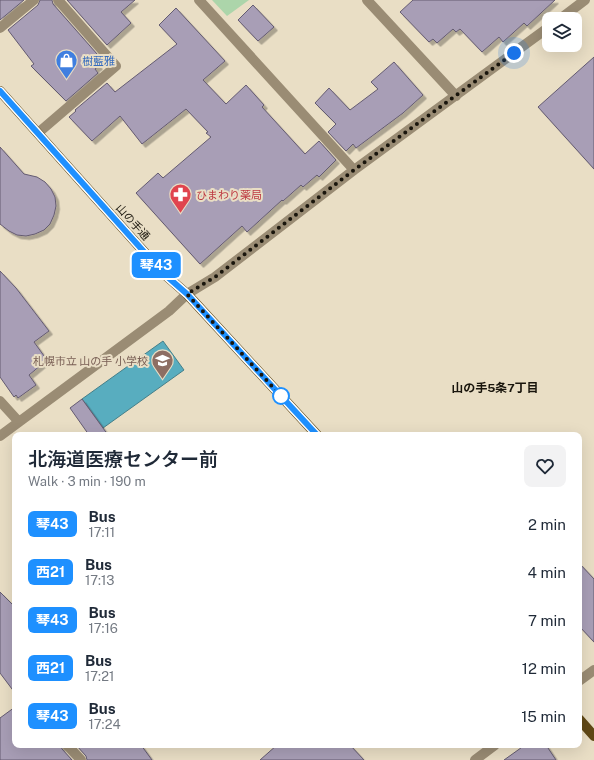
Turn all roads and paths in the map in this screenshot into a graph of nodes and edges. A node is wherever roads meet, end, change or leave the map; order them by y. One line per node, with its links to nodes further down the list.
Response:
1 (34, 0): 7 (street)
2 (58, 0): 11 (street)
3 (200, 0): 12 (street)
4 (367, 0): 10 (street)
5 (585, 0): 6 (street)
6 (569, 12)
7 (0, 28)
8 (542, 32): 10 (street)
9 (0, 91): 11 (main road, 山の手通)
10 (456, 96): 12 (street)
11 (38, 133): 13 (main road, 山の手通)
12 (354, 170): 13 (street)
13 (187, 294): 15 (street); 16 (main road, 山の手通)
14 (0, 401): 15 (street)
15 (19, 422): 17 (street)
16 (314, 432)
17 (0, 436)
18 (594, 670): 19 (street)
19 (582, 679)
20 (582, 722): 21 (main road)
21 (594, 736)
22 (70, 748): 24 (street)
23 (491, 748): 25 (street)
24 (80, 760)
25 (475, 760)

